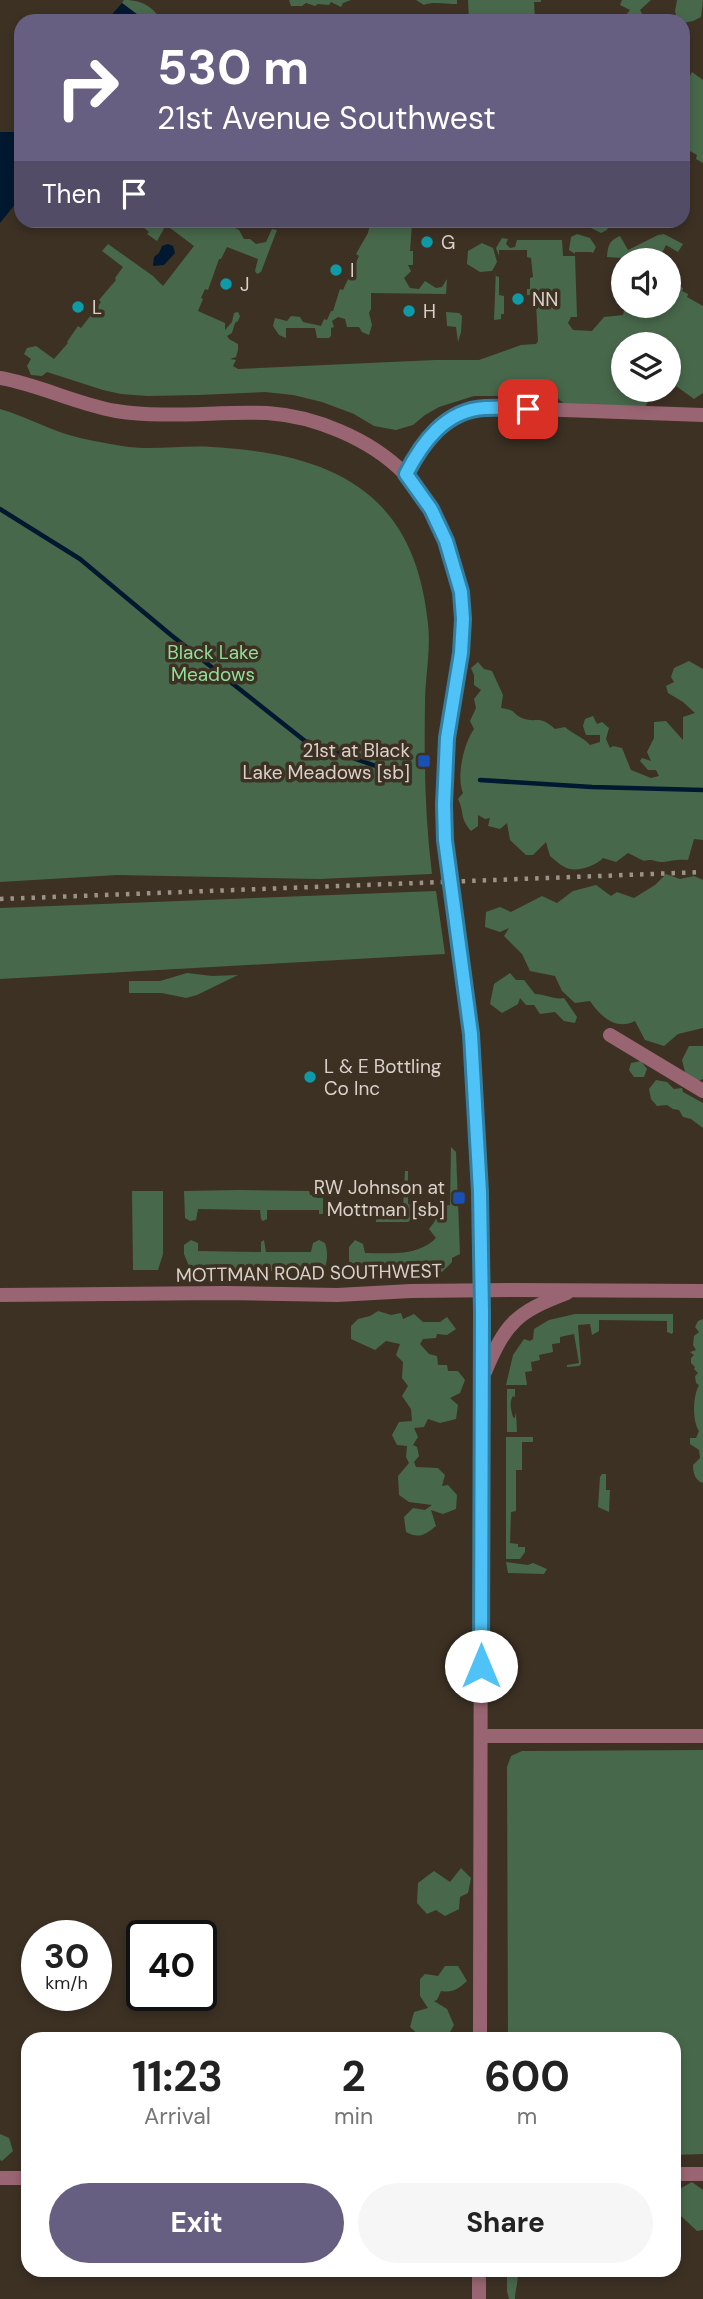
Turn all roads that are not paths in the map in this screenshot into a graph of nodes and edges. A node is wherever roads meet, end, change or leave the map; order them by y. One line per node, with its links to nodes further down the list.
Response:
1 (0, 378): 3 (street)
2 (703, 415): 3 (street)
3 (406, 474): 6 (street)
4 (610, 1035): 5 (street)
5 (703, 1091)
6 (481, 1290): 7 (street, MOTTMAN ROAD SOUTHWEST); 9 (street, MOTTMAN ROAD SOUTHWEST); 10 (street)
7 (576, 1290): 8 (street, MOTTMAN ROAD SOUTHWEST); 10 (street)
8 (703, 1291)
9 (0, 1295)
10 (481, 1379): 11 (street)
11 (481, 1736): 12 (street); 13 (street)
12 (703, 1736)
13 (480, 2032)
14 (681, 2174): 15 (street)
15 (703, 2174)
16 (0, 2178): 17 (street)
17 (21, 2178)
18 (479, 2277): 19 (street)
19 (479, 2299)

